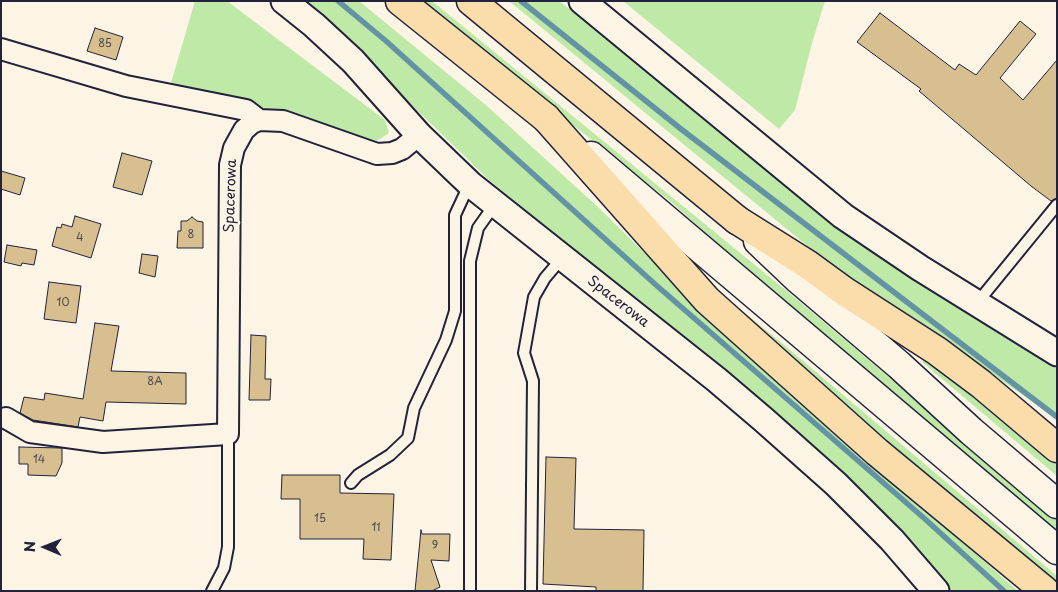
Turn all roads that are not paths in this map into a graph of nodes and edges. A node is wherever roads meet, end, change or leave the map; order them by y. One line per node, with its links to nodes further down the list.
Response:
1 (284, 1): 8 (street, Spacerowa)
2 (400, 1): 6 (highway)
3 (471, 1): 12 (highway)
4 (582, 1): 14 (street)
5 (1, 49): 7 (street)
6 (546, 118): 21 (main road); 26 (highway)
7 (259, 120): 8 (street); 17 (street, Spacerowa)
8 (419, 135): 9 (street, Spacerowa)
9 (470, 184): 10 (street, Spacerowa); 19 (lane)
10 (495, 204): 13 (street, Spacerowa); 23 (lane)
11 (1057, 205): 14 (lane)
12 (737, 220): 18 (highway); 20 (main road)
13 (562, 258): 24 (lane); 25 (street, Spacerowa)
14 (977, 303): 15 (street)
15 (1057, 352)
16 (6, 418): 17 (street)
17 (228, 434): 22 (lane, Spacerowa)
18 (1057, 448)
19 (351, 484)
20 (1057, 504)
21 (1057, 550)
22 (212, 591)
23 (470, 591)
24 (531, 591)
25 (936, 591)
26 (1045, 591)

